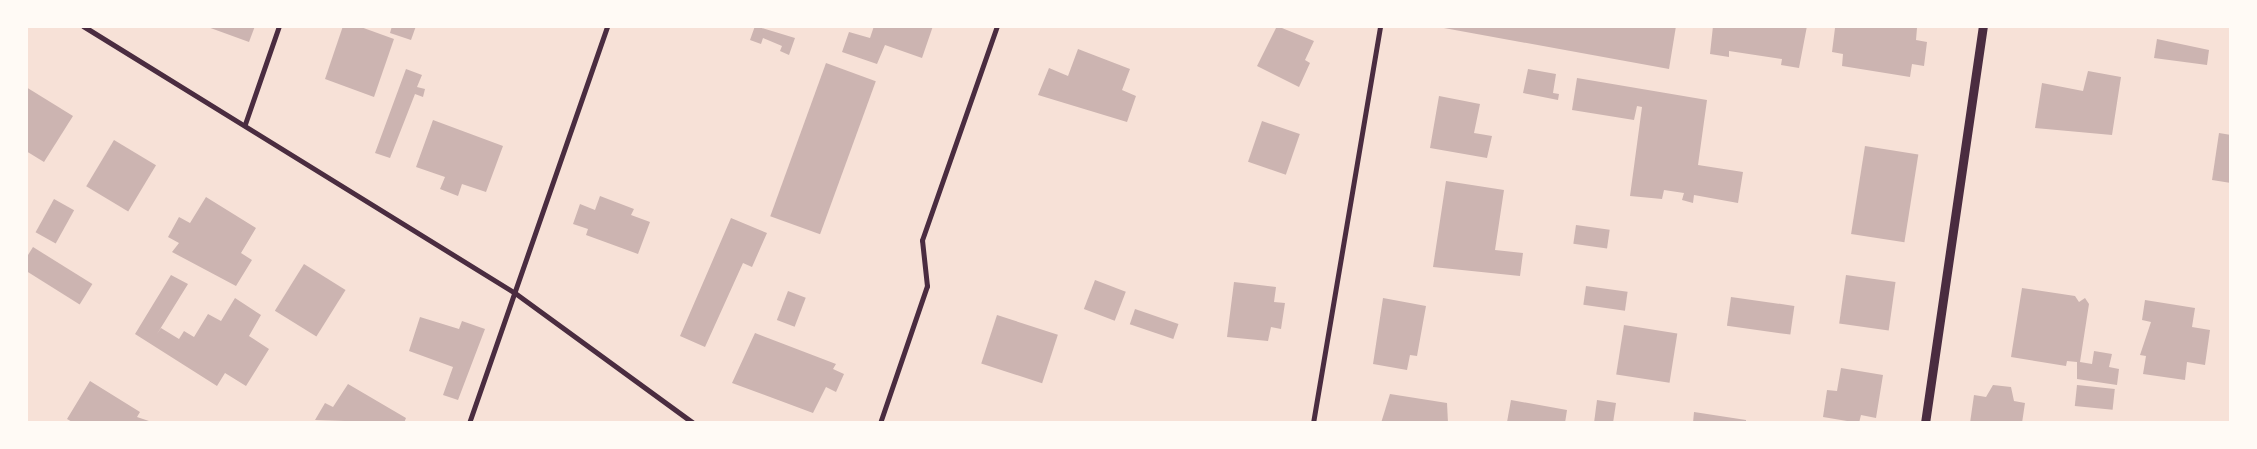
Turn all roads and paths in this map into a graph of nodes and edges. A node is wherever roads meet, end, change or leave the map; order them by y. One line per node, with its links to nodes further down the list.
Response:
1 (83, 26): 7 (street)
2 (278, 26): 7 (street)
3 (607, 26): 8 (street)
4 (997, 26): 11 (street)
5 (1380, 26): 12 (street)
6 (1983, 26): 13 (street)
7 (245, 124): 8 (street)
8 (515, 293): 9 (street); 10 (street)
9 (469, 423)
10 (693, 423)
11 (880, 423)
12 (1313, 423)
13 (1925, 423)

